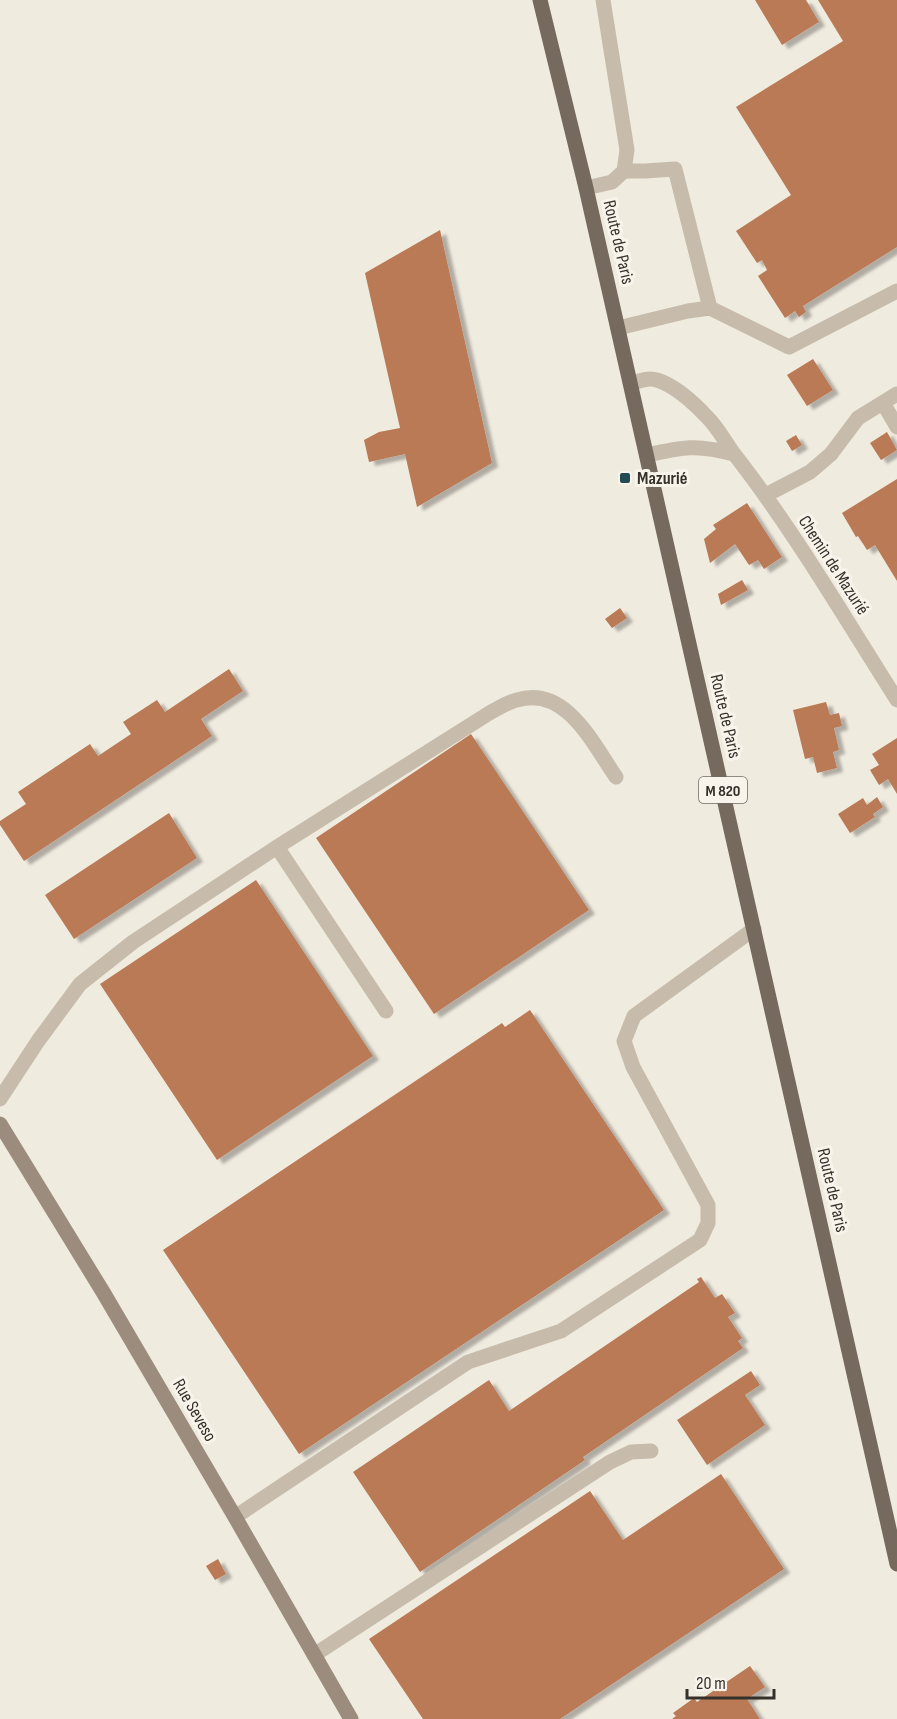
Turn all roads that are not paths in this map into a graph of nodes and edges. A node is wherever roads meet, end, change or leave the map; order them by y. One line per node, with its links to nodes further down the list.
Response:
1 (541, 0): 4 (main road, Route de Paris / M 820)
2 (603, 0): 3 (street)
3 (624, 171): 4 (street); 6 (street)
4 (586, 188): 7 (main road, Route de Paris / M 820)
5 (897, 291): 6 (street)
6 (710, 308): 7 (street)
7 (618, 328): 8 (main road, Route de Paris / M 820)
8 (631, 384): 12 (street, Chemin de Mazurié); 13 (main road, Route de Paris / M 820)
9 (897, 394): 10 (street)
10 (883, 404): 11 (street); 14 (street)
11 (897, 428)
12 (734, 454): 13 (street); 14 (street, Chemin de Mazurié)
13 (647, 456): 18 (main road, Route de Paris / M 820)
14 (766, 495): 15 (street, Chemin de Mazurié)
15 (897, 700)
16 (616, 777): 17 (street)
17 (277, 847): 19 (street); 20 (street)
18 (754, 929): 23 (street); 24 (main road, Route de Paris / M 820)
19 (386, 1011)
20 (0, 1099)
21 (0, 1124): 23 (street, Rue Seveso)
22 (651, 1451): 25 (street)
23 (235, 1517): 25 (street, Rue Seveso)
24 (897, 1564)
25 (314, 1655): 26 (street, Rue Seveso)
26 (351, 1719)

